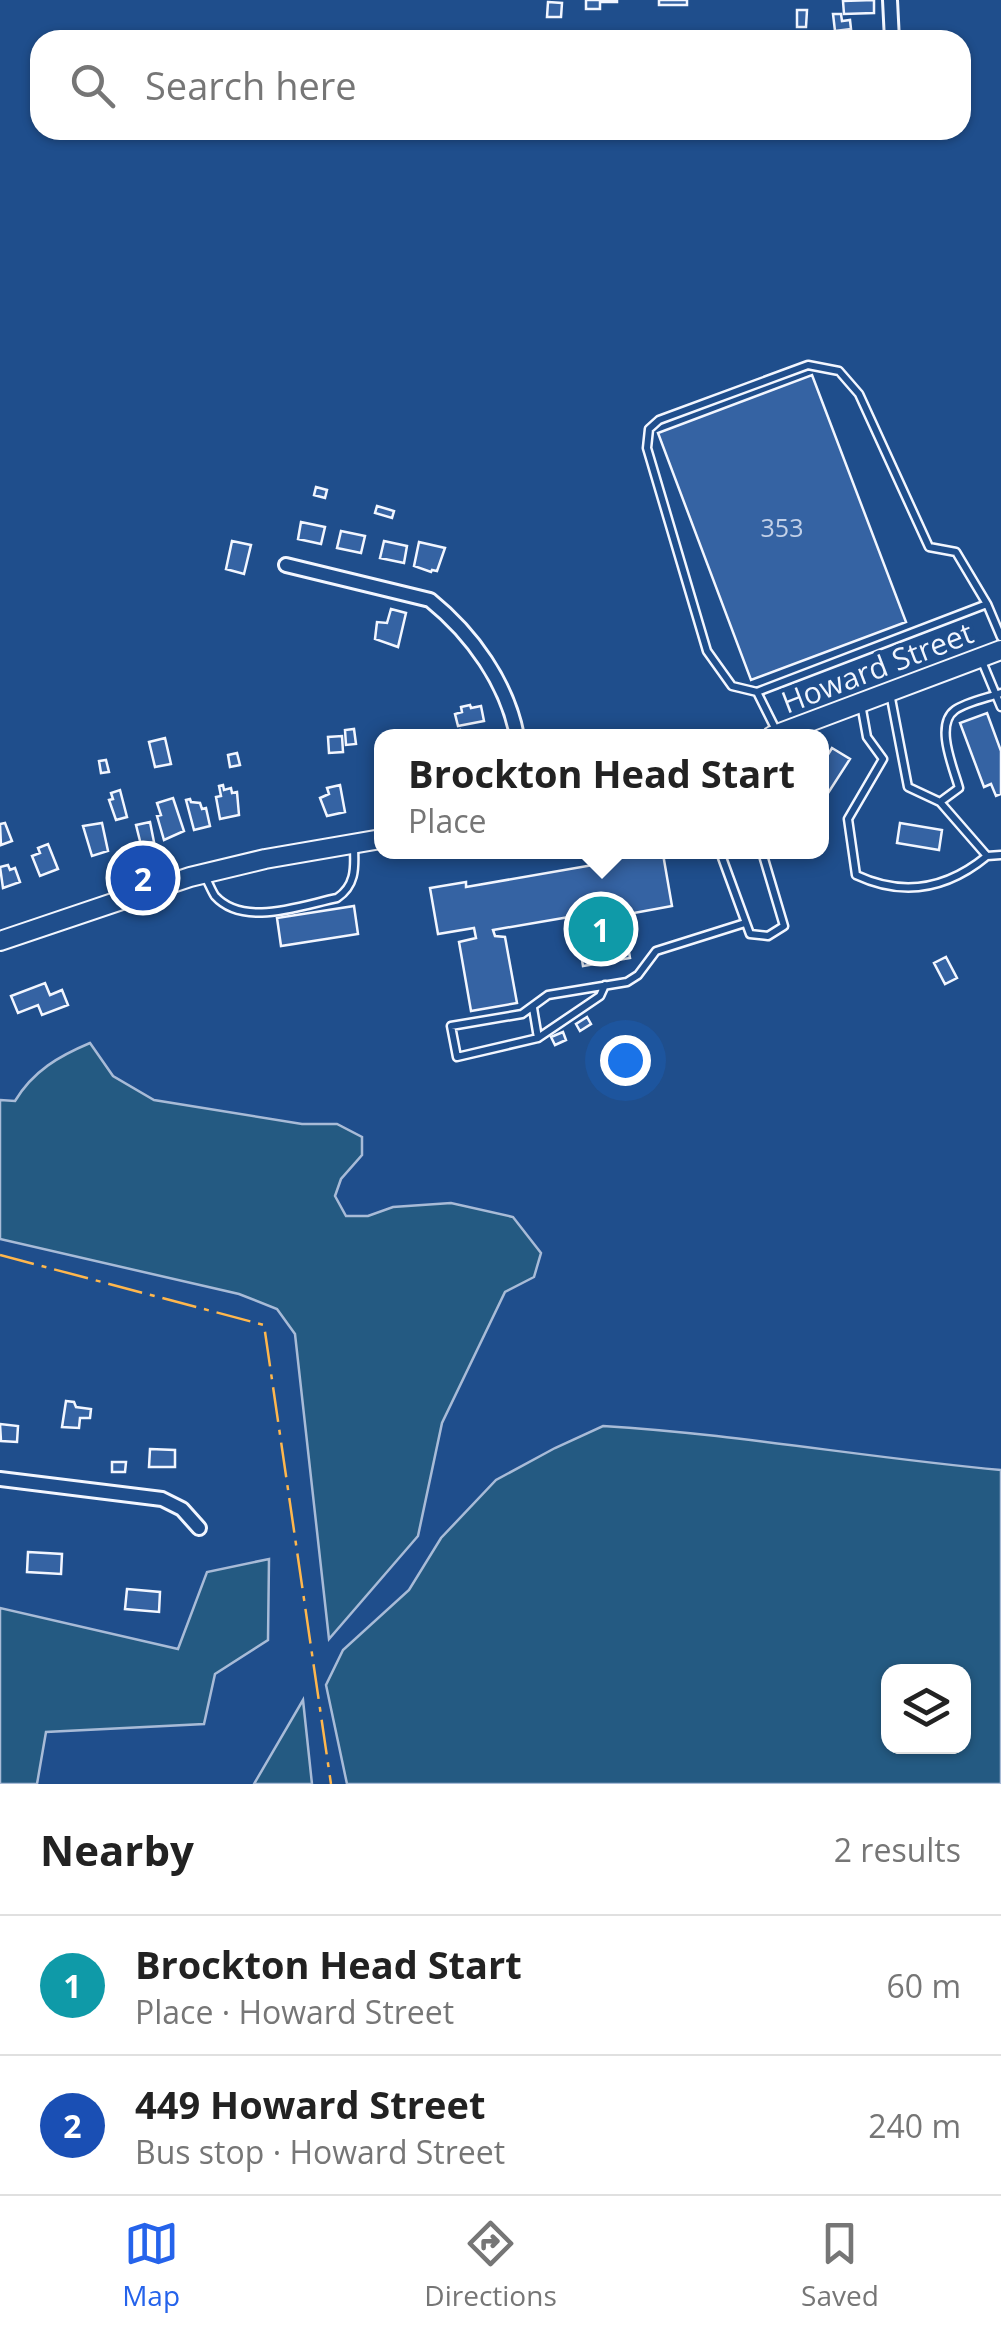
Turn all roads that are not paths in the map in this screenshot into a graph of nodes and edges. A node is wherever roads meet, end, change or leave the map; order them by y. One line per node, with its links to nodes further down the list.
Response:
1 (890, 0): 2 (street)
2 (892, 30)
3 (286, 565): 13 (street)
4 (987, 604): 5 (lane); 8 (lane); 8 (lane)
5 (1001, 637)
6 (1001, 650): 7 (main road, Howard Street)
7 (980, 658): 9 (main road, Howard Street); 10 (lane)
8 (758, 692): 14 (lane)
9 (890, 692): 11 (main road, Howard Street); 16 (lane)
10 (998, 694): 12 (lane); 16 (lane)
11 (860, 703): 15 (main road, Howard Street); 20 (lane)
12 (1001, 707)
13 (515, 729)
14 (772, 729)
15 (790, 729)
16 (940, 802): 20 (lane)
17 (374, 841): 18 (main road)
18 (354, 844): 23 (main road); 23 (lane)
19 (1001, 855): 20 (lane)
20 (986, 856)
21 (722, 859): 24 (lane)
22 (764, 859): 24 (lane)
23 (204, 874): 25 (main road)
24 (745, 923): 26 (lane)
25 (0, 940)
26 (604, 985): 27 (lane); 28 (lane)
27 (533, 1008): 28 (lane); 28 (lane)
28 (538, 1038)
29 (0, 1479): 30 (street)
30 (199, 1528)

